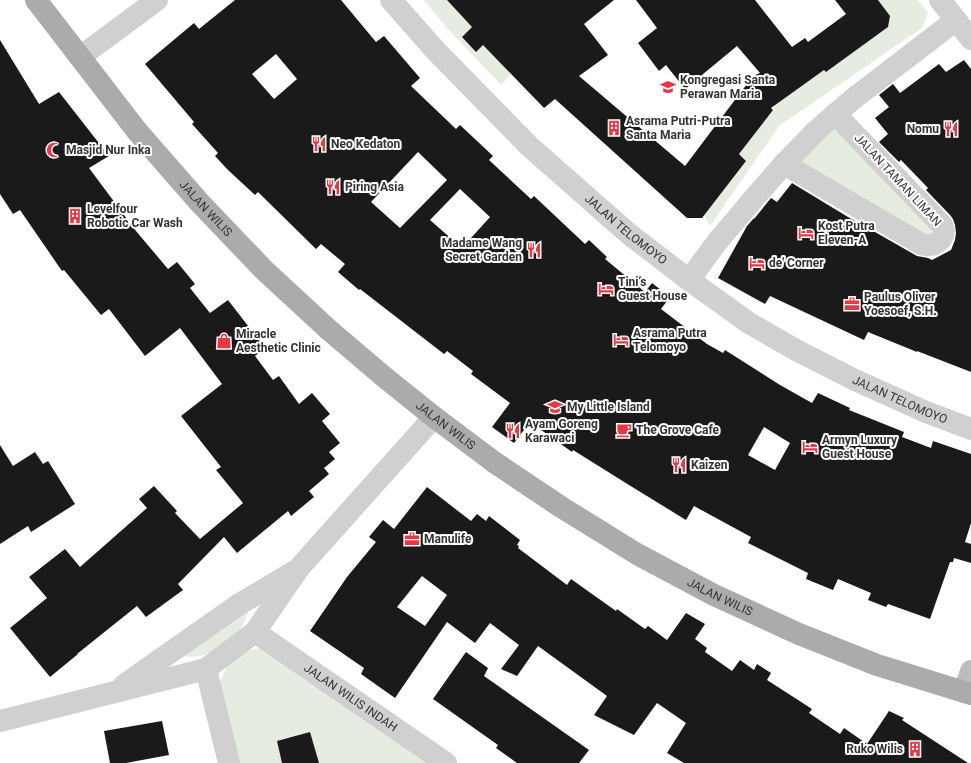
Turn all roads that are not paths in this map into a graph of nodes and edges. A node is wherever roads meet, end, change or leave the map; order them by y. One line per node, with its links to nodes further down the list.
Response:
1 (36, 0): 7 (main road, JALAN WILIS)
2 (157, 0): 7 (street)
3 (391, 0): 10 (street, JALAN TELOMOYO)
4 (940, 0): 5 (street)
5 (956, 20): 6 (street); 8 (street)
6 (971, 39)
7 (80, 57): 11 (main road, JALAN WILIS)
8 (835, 114): 9 (street); 9 (street, JALAN TAMAN LIMAN)
9 (784, 164): 10 (street)
10 (689, 280): 12 (street, JALAN TELOMOYO)
11 (434, 417): 13 (street); 18 (main road, JALAN WILIS)
12 (971, 429)
13 (299, 568): 14 (street); 17 (street)
14 (255, 632): 15 (street); 21 (street, JALAN WILIS INDAH)
15 (206, 669): 17 (street); 20 (street)
16 (971, 671): 18 (main road)
17 (113, 693): 19 (street)
18 (968, 693)
19 (0, 721)
20 (229, 763)
21 (446, 763)

